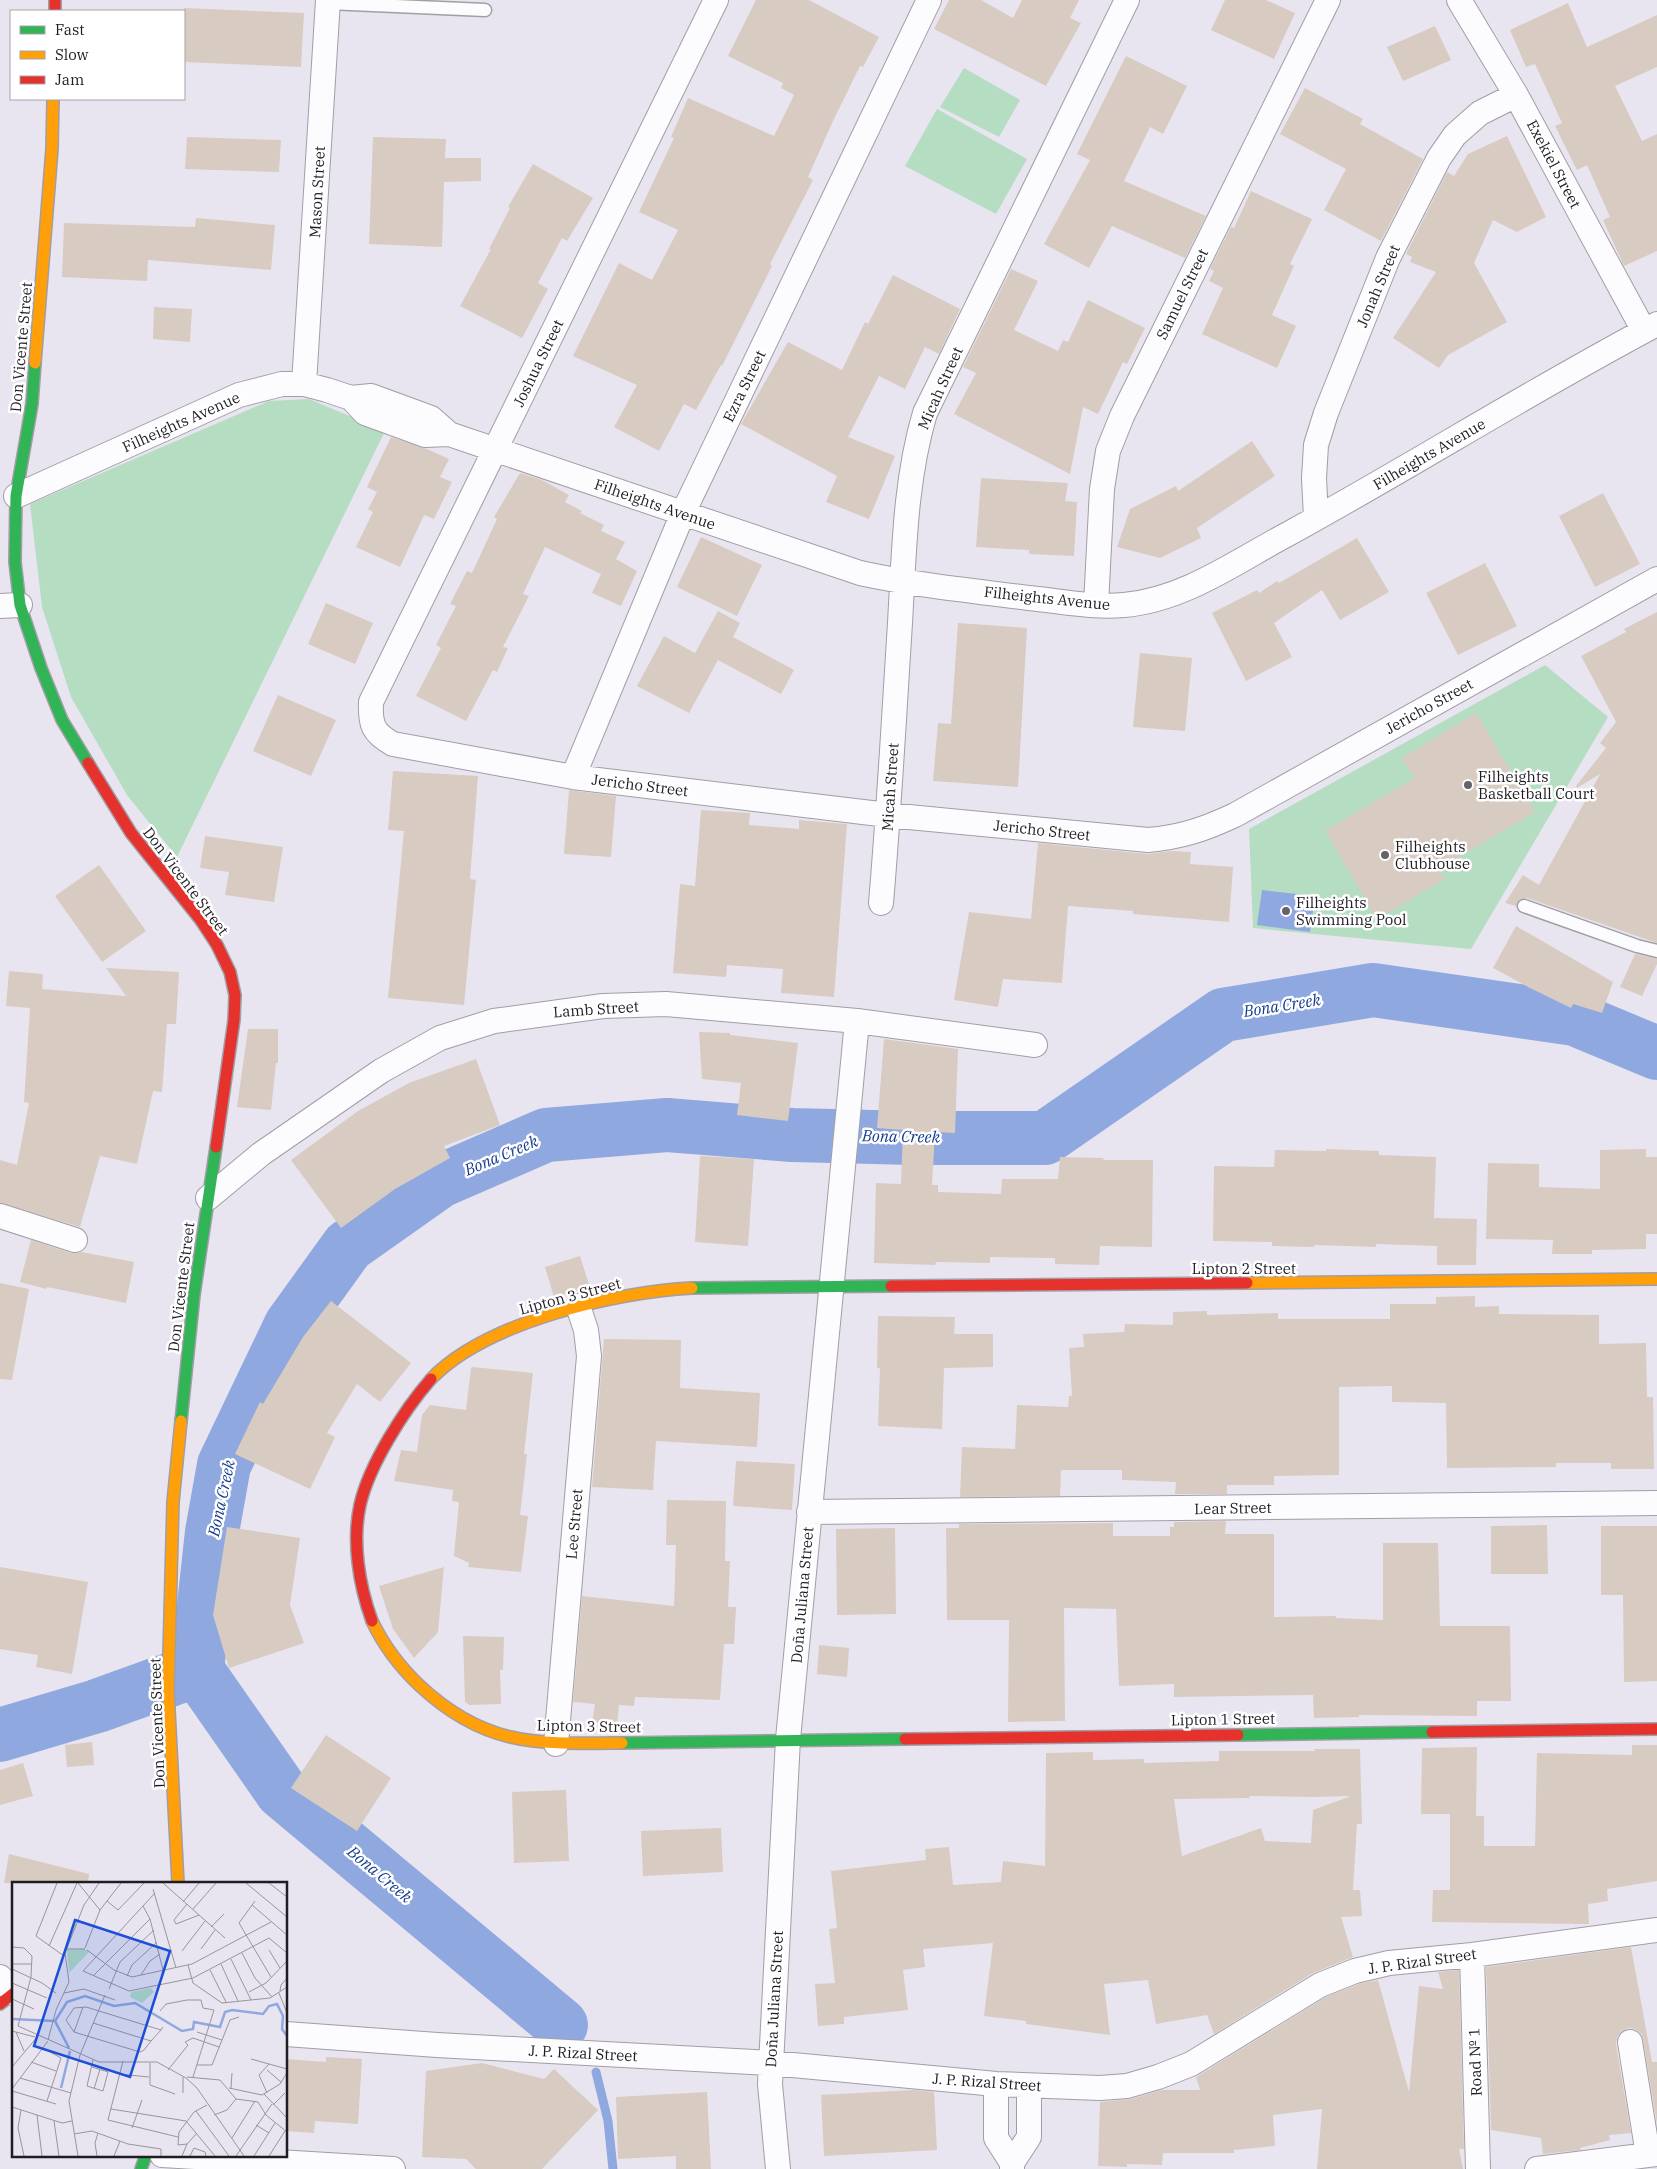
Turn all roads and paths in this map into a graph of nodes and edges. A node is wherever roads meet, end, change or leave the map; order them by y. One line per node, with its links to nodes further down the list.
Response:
1 (716, 0): 12 (street, Joshua Street)
2 (929, 0): 14 (street, Ezra Street)
3 (1128, 0): 17 (street, Micah Street)
4 (1328, 0): 19 (street, Samuel Street)
5 (1459, 0): 8 (street, Exekiel Street)
6 (328, 2): 7 (lane); 11 (street, Mason Street)
7 (484, 10)
8 (1516, 94): 10 (street, Exekiel Street); 15 (street, Jonah Street)
9 (53, 100): 13 (street, Don Vicente Street)
10 (1650, 328): 15 (street, Filheights Avenue)
11 (304, 384): 12 (street, Filheights Avenue); 13 (street, Filheights Avenue)
12 (494, 451): 14 (street, Filheights Avenue); 20 (street, Joshua Street)
13 (16, 496): 18 (street, Don Vicente Street)
14 (683, 513): 17 (street, Filheights Avenue); 21 (street, Ezra Street)
15 (1316, 518): 19 (street, Filheights Avenue)
16 (1657, 579): 22 (street, Jericho Street)
17 (902, 582): 19 (street, Filheights Avenue); 22 (street, Micah Street)
18 (10, 605): 28 (street, Don Vicente Street)
19 (1096, 606)
20 (374, 728): 21 (street, Jericho Street)
21 (573, 777): 22 (street, Jericho Street)
22 (888, 814): 23 (street, Micah Street)
23 (881, 903)
24 (1524, 906): 25 (lane)
25 (1657, 951)
26 (857, 1021): 27 (street, Lamb Street); 28 (street, Lamb Street); 32 (street, Doña Juliana Street)
27 (1035, 1044)
28 (208, 1198): 39 (street, Don Vicente Street)
29 (0, 1216): 30 (street)
30 (75, 1240)
31 (1657, 1279): 32 (street, Lipton 2 Street)
32 (830, 1286): 33 (street, Lipton 3 Street); 35 (street, Doña Juliana Street)
33 (578, 1306): 38 (street, Lee Street); 38 (street, Lipton 3 Street)
34 (1657, 1503): 35 (street, Lear Street)
35 (809, 1512): 37 (street, Doña Juliana Street)
36 (1657, 1729): 37 (street, Lipton 1 Street)
37 (788, 1739): 38 (street, Lipton 3 Street); 48 (street, Doña Juliana Street)
38 (556, 1744)
39 (178, 1882)
40 (1657, 1930): 41 (street, J. P. Rizal Street)
41 (1472, 1955): 50 (street, J. P. Rizal Street); 58 (street, Road № 1)
42 (0, 1977): 43 (street)
43 (12, 1991)
44 (12, 1995): 45 (street)
45 (0, 2004)
46 (288, 2034): 48 (street, J. P. Rizal Street)
47 (1630, 2042): 51 (street)
48 (771, 2063): 49 (street, J. P. Rizal Street); 57 (street, Doña Juliana Street)
49 (996, 2084): 50 (street, J. P. Rizal Street); 54 (street)
50 (1029, 2086): 54 (street)
51 (1653, 2154): 59 (street)
52 (146, 2156): 55 (street)
53 (178, 2156): 56 (street)
54 (1012, 2166)
55 (142, 2169)
56 (393, 2169)
57 (778, 2169)
58 (1478, 2169)
59 (1537, 2169)

